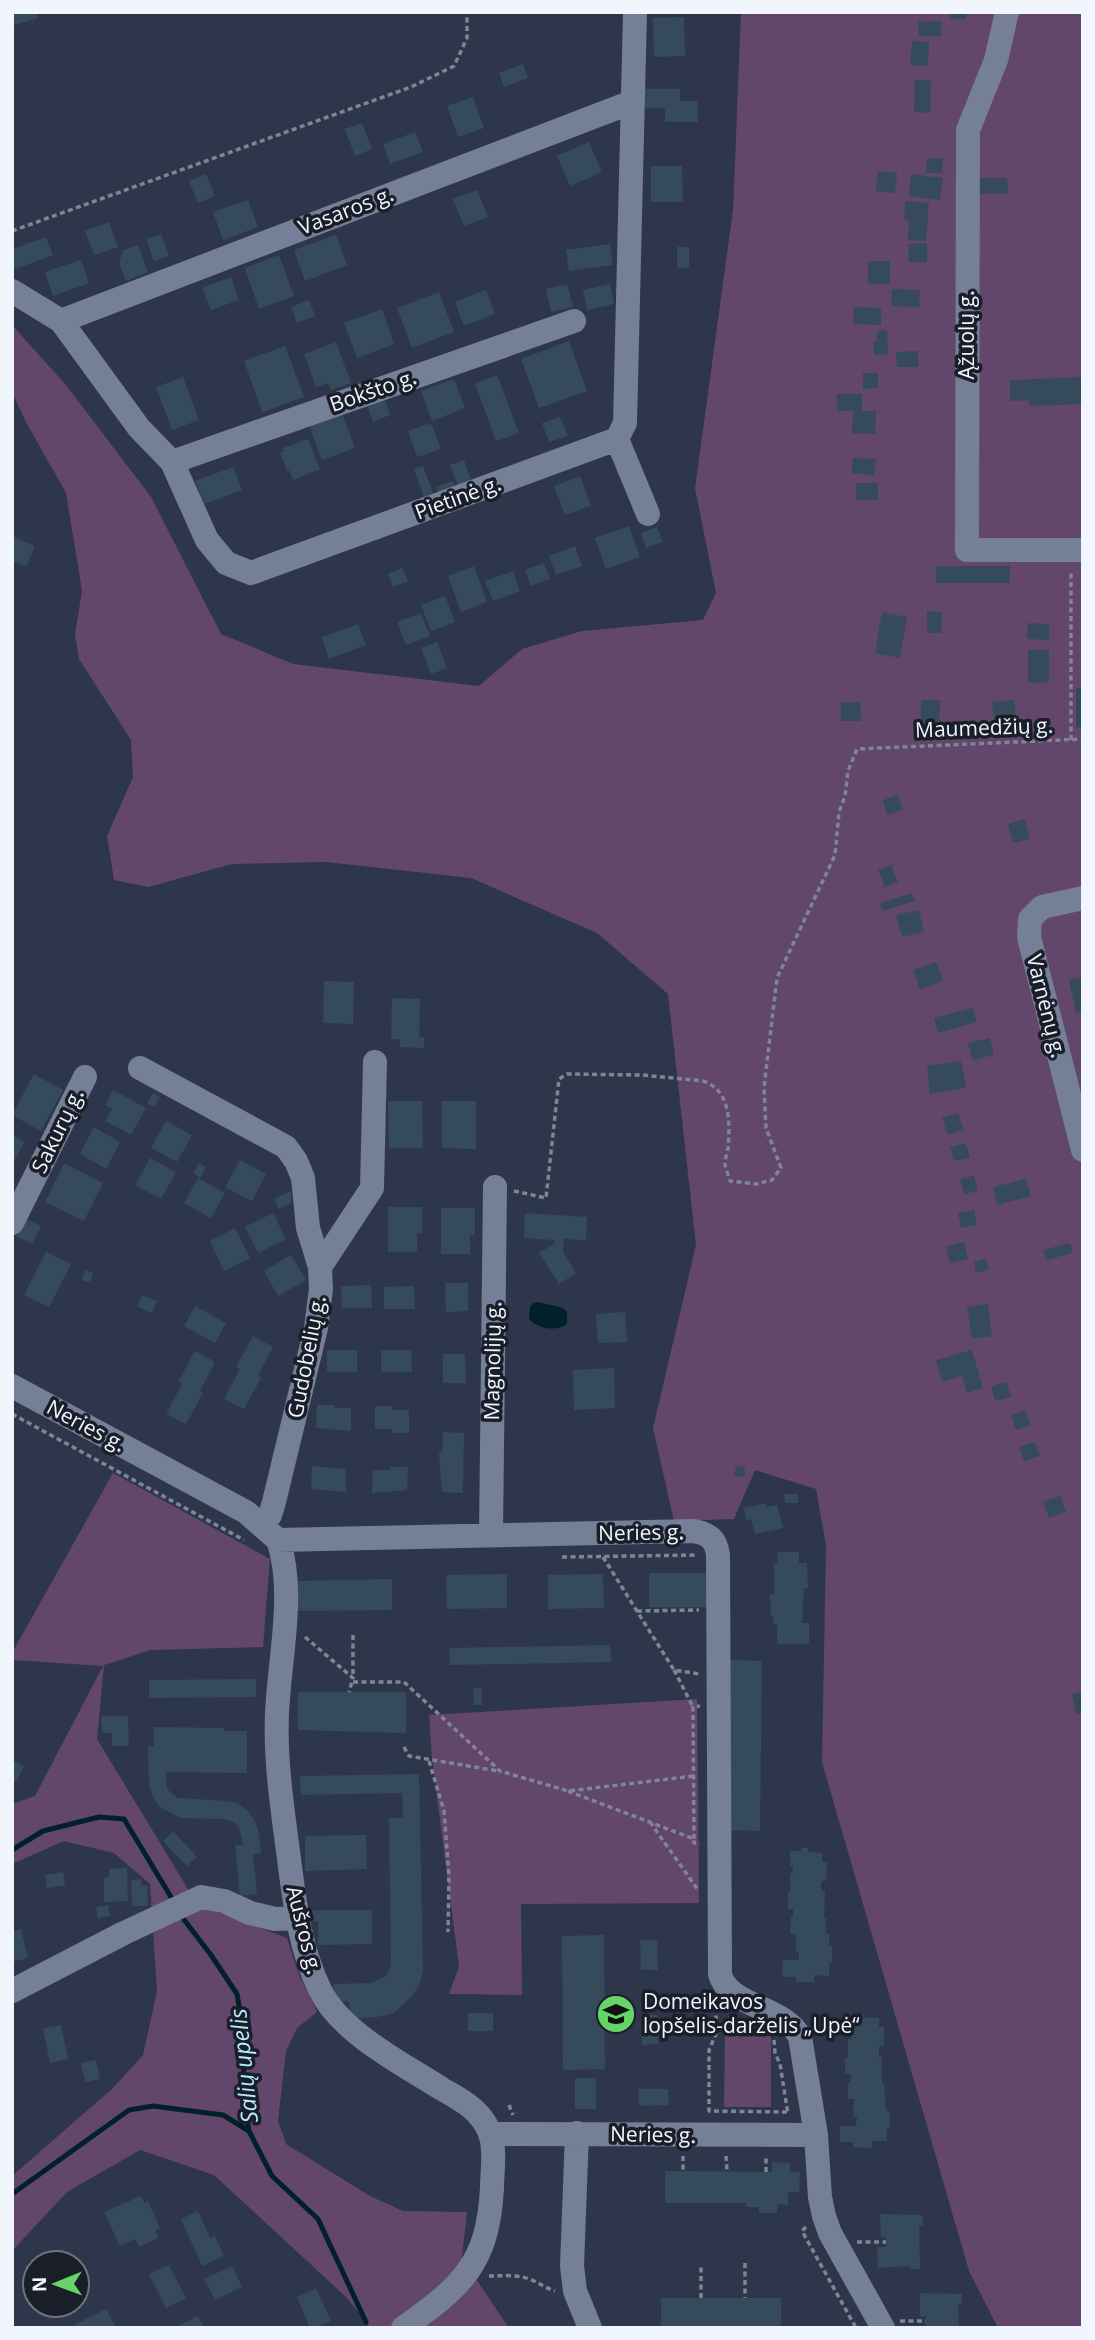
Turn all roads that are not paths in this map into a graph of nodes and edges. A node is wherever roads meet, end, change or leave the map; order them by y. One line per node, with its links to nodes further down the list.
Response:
1 (635, 12): 3 (street)
2 (1007, 12): 10 (street, Ąžuolų g.)
3 (632, 102): 5 (street, Vasaros g.); 7 (street)
4 (12, 291): 5 (street, Pietinė g.)
5 (61, 321): 8 (street, Pietinė g.)
6 (574, 321): 8 (street, Bokšto g.)
7 (617, 439): 8 (street, Pietinė g.); 9 (street)
8 (172, 462)
9 (648, 514)
10 (1077, 550)
11 (1083, 898): 15 (street, Varnėnų g.)
12 (375, 1062): 18 (street)
13 (140, 1068): 18 (street, Gudobelių g.)
14 (85, 1077): 17 (street, Sakurų g.)
15 (1083, 1150)
16 (495, 1187): 20 (street, Magnolijų g.)
17 (12, 1223)
18 (320, 1267): 21 (street, Gudobelių g.)
19 (12, 1386): 21 (street, Neries g.)
20 (491, 1534): 21 (street, Neries g.); 26 (street, Neries g.)
21 (263, 1536): 22 (street, Aušros g.)
22 (298, 1918): 23 (street); 25 (street, Aušros g.)
23 (12, 1991)
24 (577, 2133): 25 (street, Neries g.); 26 (street, Neries g.); 28 (street)
25 (491, 2134): 27 (street)
26 (816, 2135): 29 (street)
27 (403, 2328)
28 (590, 2328)
29 (883, 2328)

